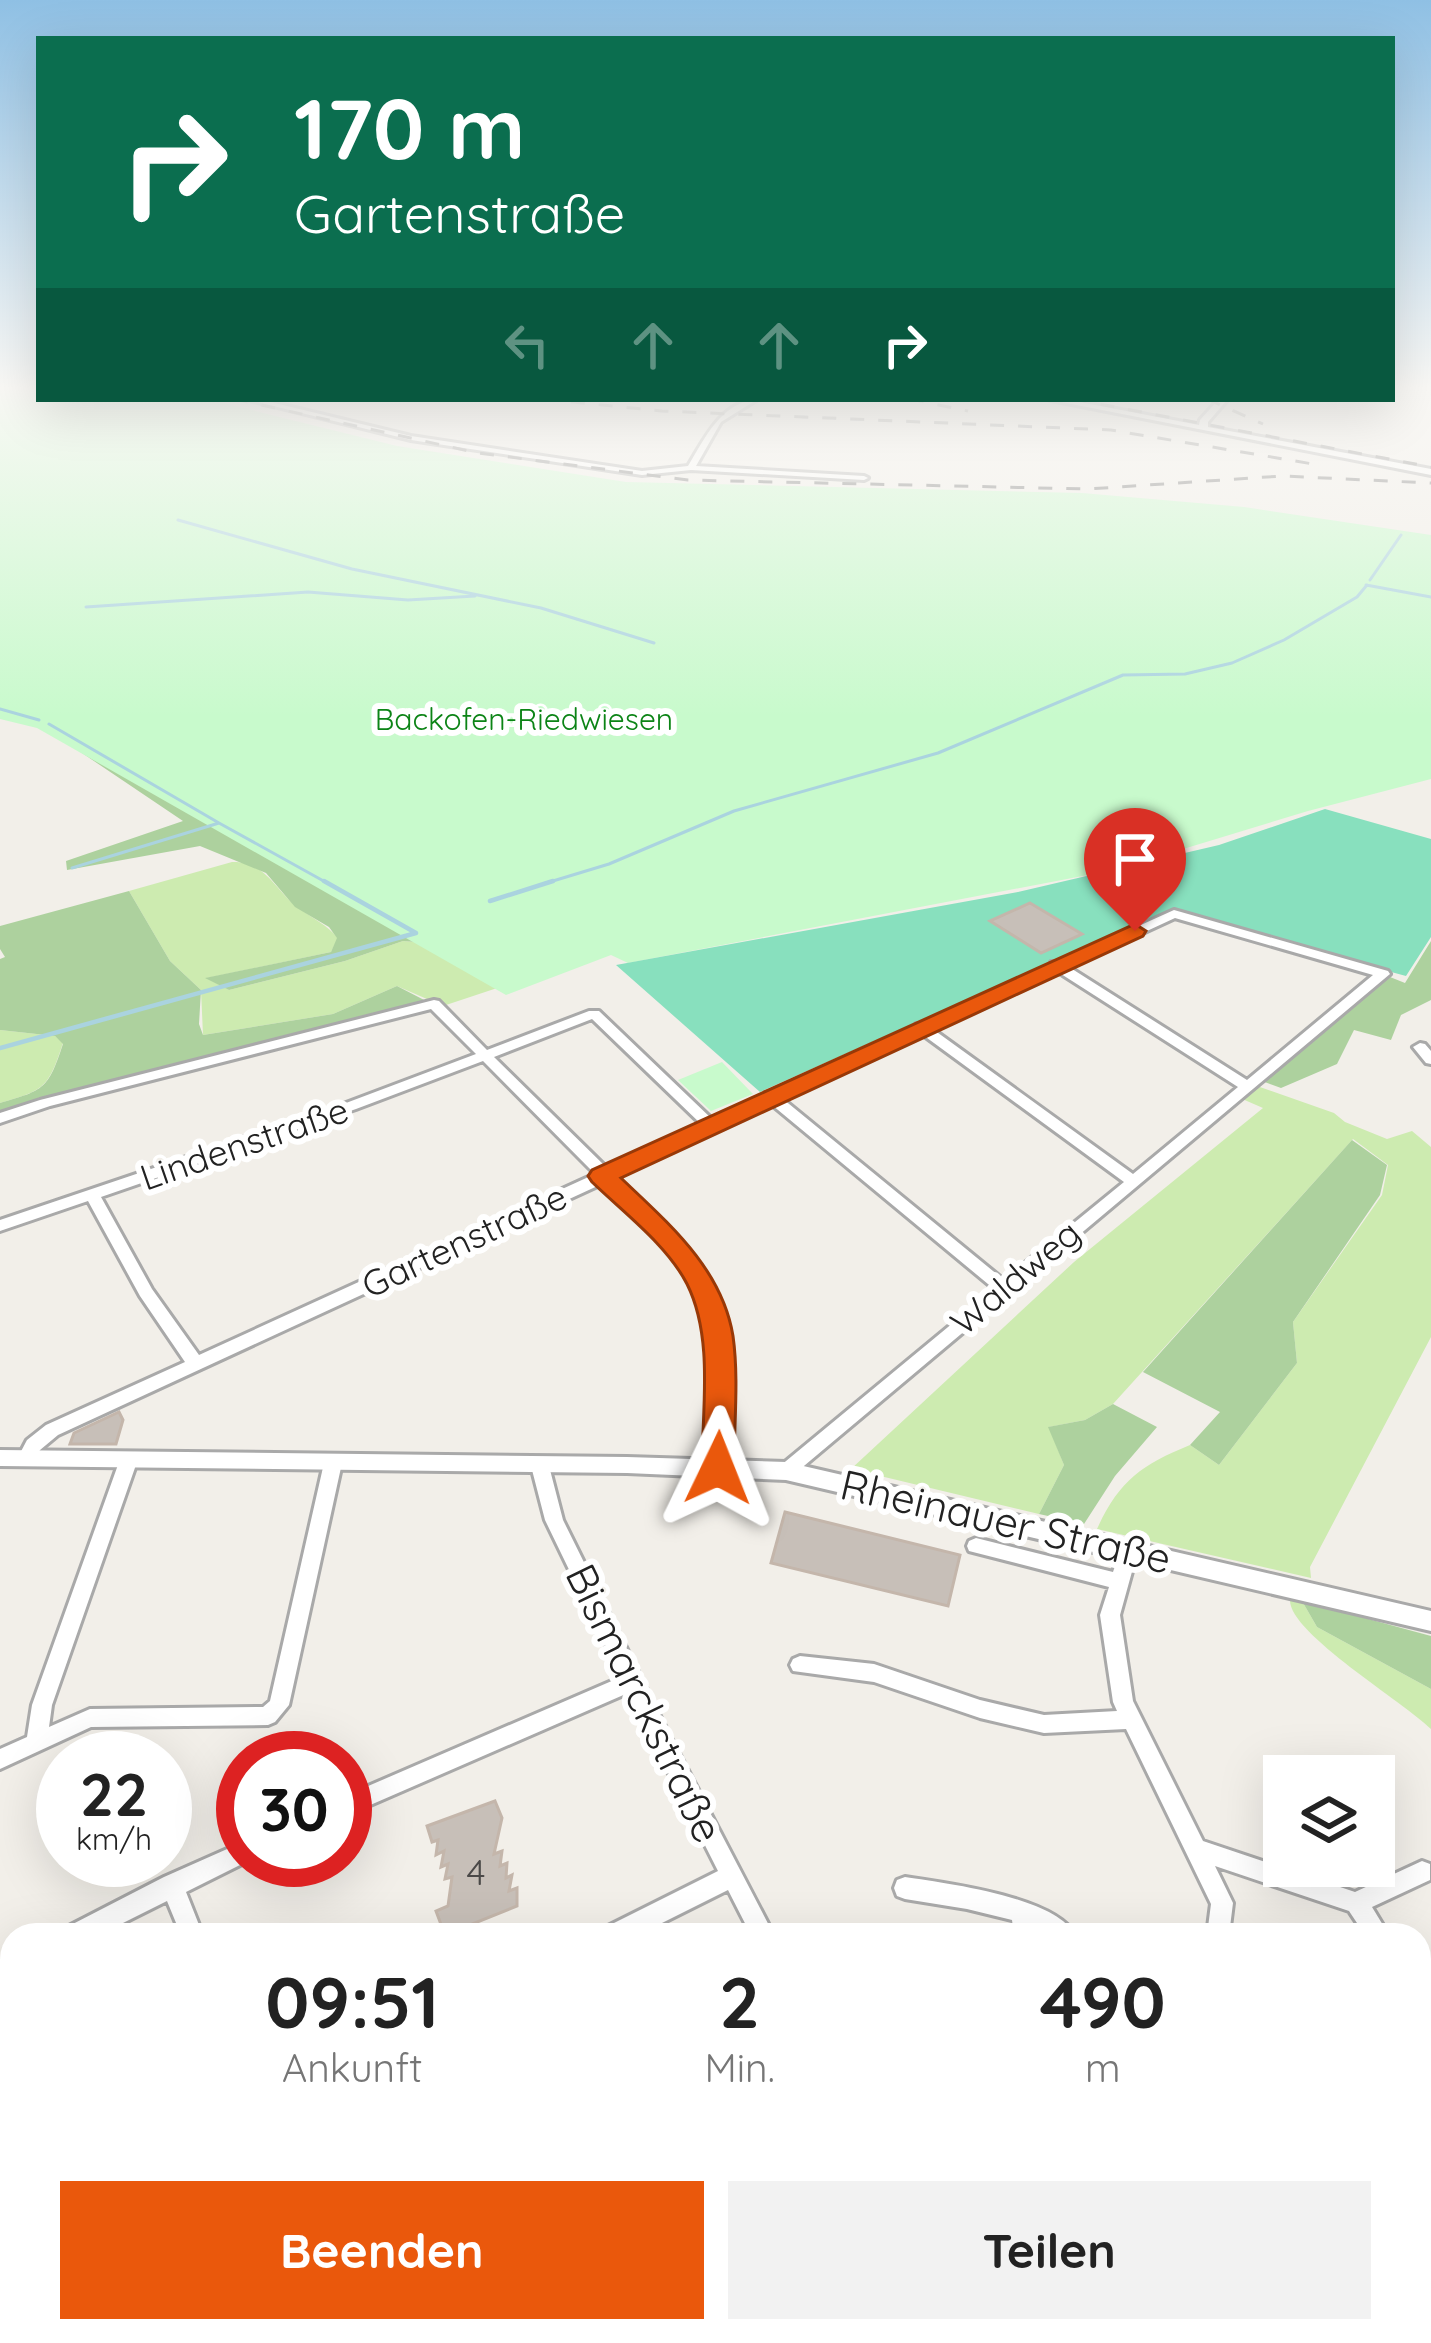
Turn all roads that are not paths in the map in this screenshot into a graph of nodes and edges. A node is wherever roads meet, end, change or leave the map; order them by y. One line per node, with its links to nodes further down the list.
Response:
1 (1056, 965): 2 (street, Gartenstraße); 3 (street, Gartenstraße); 5 (street)
2 (1384, 974): 5 (street, Waldweg)
3 (921, 1027): 6 (street, Gartenstraße); 10 (street)
4 (487, 1057): 7 (street); 8 (street, Lindenstraße); 9 (street); 11 (street, Lindenstraße)
5 (1246, 1085): 10 (street, Waldweg)
6 (770, 1096): 8 (street, Gartenstraße); 13 (street)
7 (0, 1118)
8 (710, 1124): 9 (street, Gartenstraße)
9 (602, 1176): 14 (street, Gartenstraße); 20 (street)
10 (1132, 1180): 13 (street, Waldweg)
11 (92, 1195): 12 (street, Lindenstraße); 14 (street)
12 (0, 1226)
13 (1002, 1287): 21 (street, Waldweg)
14 (195, 1363): 16 (street, Gartenstraße)
15 (0, 1458): 16 (street, Rheinauer Straße)
16 (26, 1459): 17 (street, Rheinauer Straße)
17 (128, 1462): 18 (street, Rheinauer Straße); 29 (street)
18 (333, 1463): 19 (street, Rheinauer Straße); 30 (street)
19 (540, 1466): 20 (street, Rheinauer Straße); 27 (street, Bismarckstraße)
20 (718, 1468): 21 (street, Rheinauer Straße)
21 (786, 1471): 23 (street, Rheinauer Straße)
22 (976, 1546): 24 (street)
23 (1130, 1550): 24 (street); 25 (street, Rheinauer Straße)
24 (1117, 1581): 28 (street)
25 (1431, 1621)
26 (800, 1665): 28 (street)
27 (634, 1681): 33 (street); 36 (street, Bismarckstraße)
28 (1132, 1719): 34 (street)
29 (38, 1731)
30 (61, 1731)
31 (36, 1742): 32 (street)
32 (0, 1759)
33 (372, 1794)
34 (1198, 1850): 40 (street); 46 (street)
35 (1421, 1872): 40 (street)
36 (732, 1876): 43 (street); 44 (street, Bismarckstraße)
37 (168, 1887): 41 (street)
38 (173, 1887): 42 (street)
39 (905, 1888): 45 (street)
40 (1356, 1903): 47 (street)
41 (98, 1923)
42 (187, 1923)
43 (638, 1923)
44 (757, 1923)
45 (1022, 1923)
46 (1220, 1923)
47 (1370, 1923)

